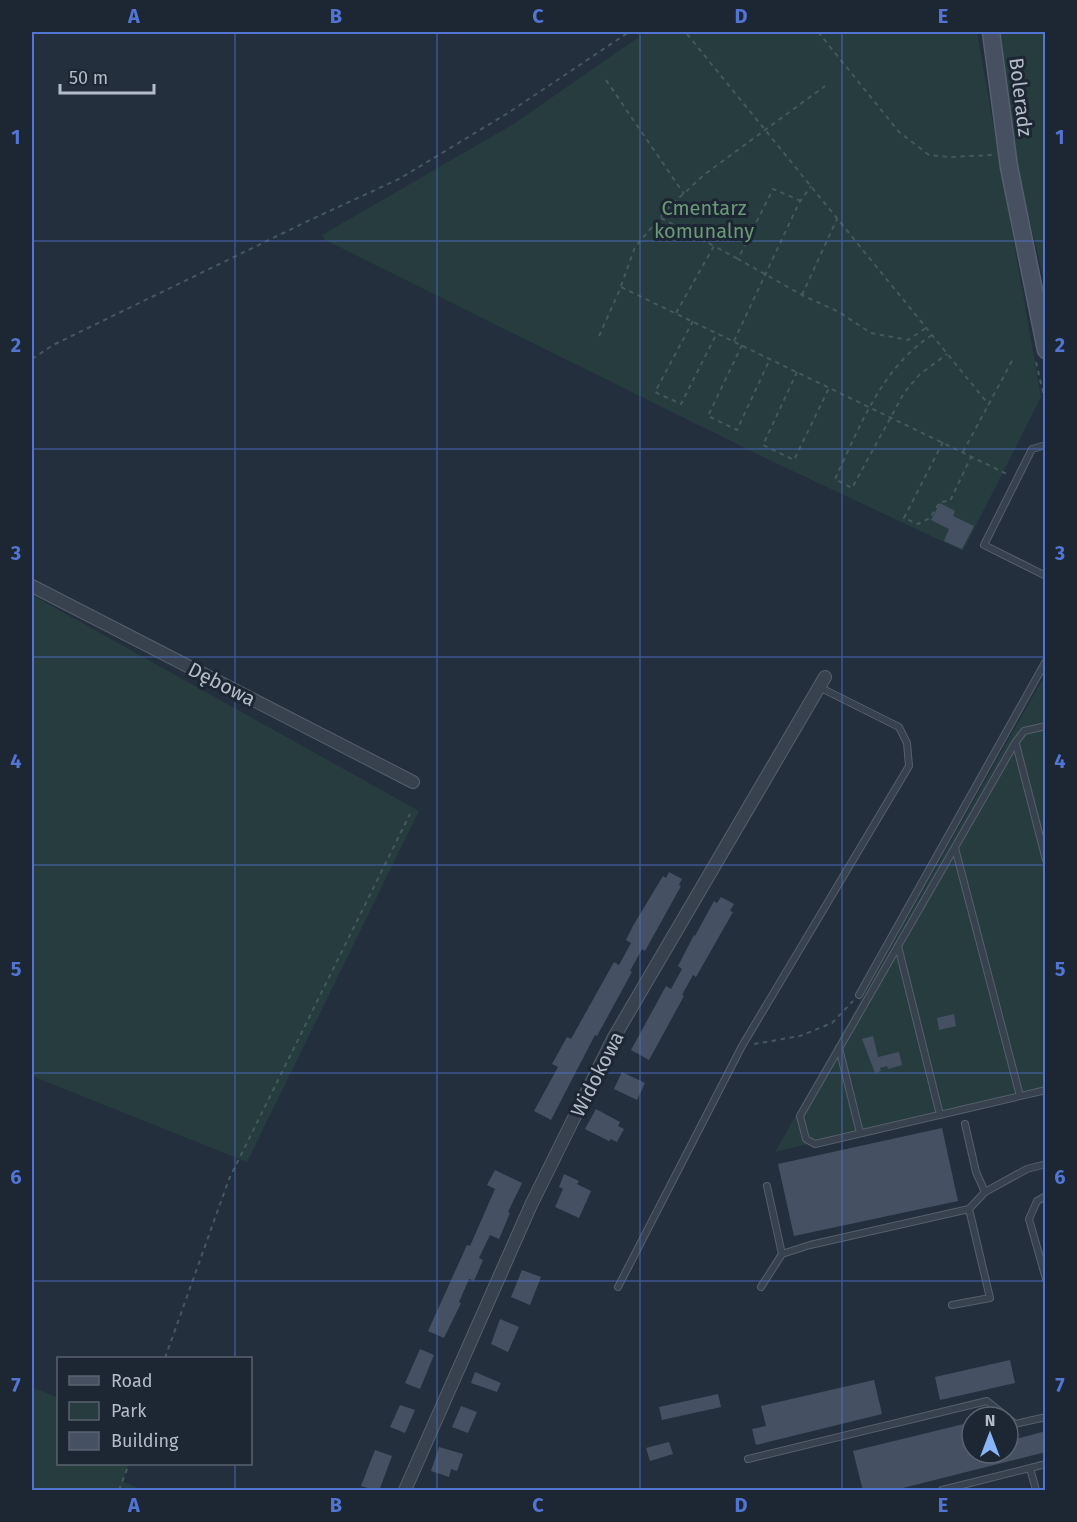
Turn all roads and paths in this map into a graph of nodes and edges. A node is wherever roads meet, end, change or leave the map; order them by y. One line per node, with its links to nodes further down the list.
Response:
1 (629, 32): 29 (path)
2 (818, 32): 8 (path)
3 (991, 32): 8 (street, Boleradz)
4 (687, 34): 7 (path)
5 (606, 80): 10 (path)
6 (825, 86): 7 (path)
7 (764, 129): 9 (path); 10 (path)
8 (1007, 155): 27 (street, Boleradz)
9 (811, 186): 11 (path); 13 (path)
10 (684, 194): 12 (path)
11 (801, 201): 15 (path); 16 (path)
12 (660, 218): 14 (path); 17 (path)
13 (837, 219): 18 (path); 21 (path)
14 (714, 246): 15 (path); 19 (path)
15 (738, 259): 16 (path)
16 (766, 274): 18 (path); 25 (path)
17 (621, 287): 19 (path); 24 (path)
18 (802, 295): 21 (path)
19 (676, 313): 20 (path)
20 (693, 321): 22 (path); 22 (path)
21 (926, 328): 23 (path)
22 (717, 333): 25 (path)
23 (932, 335): 28 (path); 35 (path)
24 (599, 336)
25 (734, 341): 26 (path)
26 (742, 345): 30 (path); 30 (path)
27 (1046, 350)
28 (947, 354): 34 (path); 36 (path)
29 (32, 359)
30 (770, 359): 32 (path)
31 (1013, 359): 34 (path)
32 (797, 372): 33 (path); 33 (path)
33 (830, 387): 35 (path)
34 (989, 405): 39 (path)
35 (869, 406): 36 (path); 36 (path)
36 (891, 417): 37 (path)
37 (943, 442): 39 (path); 40 (path)
38 (1046, 445): 41 (lane)
39 (963, 452): 40 (path)
40 (972, 456): 41 (path)
41 (1017, 479): 42 (lane)
42 (1046, 576)
43 (32, 586): 48 (street, Dębowa)
44 (1046, 661): 53 (lane)
45 (822, 682): 54 (lane); 83 (street, Widokowa)
46 (1046, 726): 47 (lane)
47 (1015, 743): 50 (lane); 51 (lane)
48 (413, 782)
49 (410, 814): 71 (path)
50 (955, 848): 52 (lane); 57 (lane)
51 (1046, 860)
52 (898, 946): 55 (lane); 58 (lane)
53 (859, 995): 54 (path)
54 (742, 1046): 68 (lane)
55 (839, 1048): 60 (lane); 60 (lane)
56 (1046, 1090): 57 (lane)
57 (1020, 1096): 58 (lane)
58 (940, 1114): 60 (lane)
59 (965, 1124): 63 (lane)
60 (860, 1133)
61 (1046, 1164): 63 (lane)
62 (767, 1186): 66 (lane)
63 (985, 1192): 65 (lane)
64 (1046, 1196): 67 (lane)
65 (969, 1209): 66 (lane); 70 (lane)
66 (782, 1254): 69 (lane)
67 (1046, 1279)
68 (618, 1287)
69 (761, 1287)
70 (952, 1305)
71 (166, 1357)
72 (971, 1405): 73 (lane)
73 (992, 1405)
74 (960, 1408): 77 (lane)
75 (1046, 1417): 76 (lane)
76 (1020, 1423)
77 (748, 1459)
78 (1046, 1464): 80 (lane)
79 (129, 1465): 82 (path)
80 (1030, 1468): 81 (lane); 85 (lane)
81 (953, 1489): 84 (lane)
82 (119, 1491)
83 (405, 1491)
84 (942, 1491)
85 (1036, 1491)

